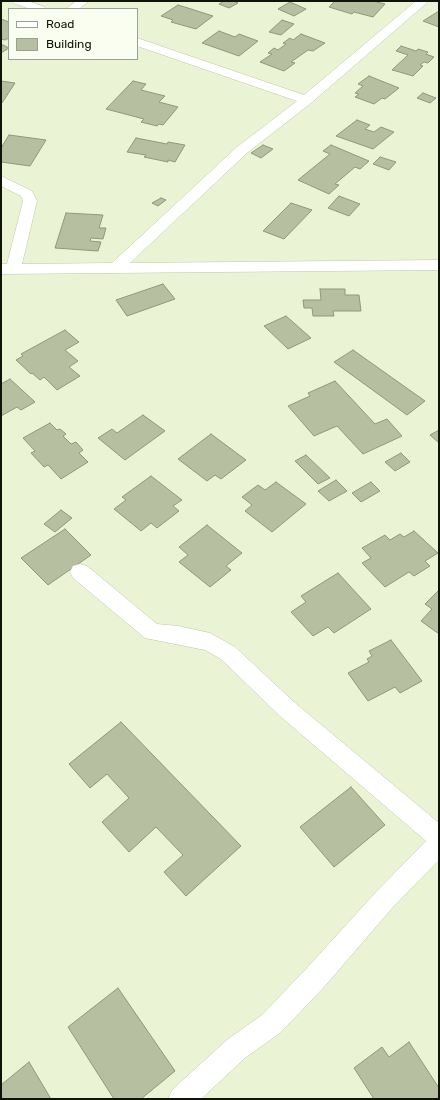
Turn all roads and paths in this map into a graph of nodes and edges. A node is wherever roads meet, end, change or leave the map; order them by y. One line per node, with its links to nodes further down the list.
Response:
1 (17, 1): 4 (street)
2 (83, 1): 5 (street)
3 (423, 1): 7 (street)
4 (38, 8)
5 (73, 8)
6 (138, 42): 7 (street)
7 (306, 100): 10 (street)
8 (1, 180): 11 (street)
9 (439, 265): 10 (street)
10 (117, 266): 11 (street)
11 (7, 269)
12 (80, 572): 13 (street)
13 (438, 844): 14 (street)
14 (181, 1099)

